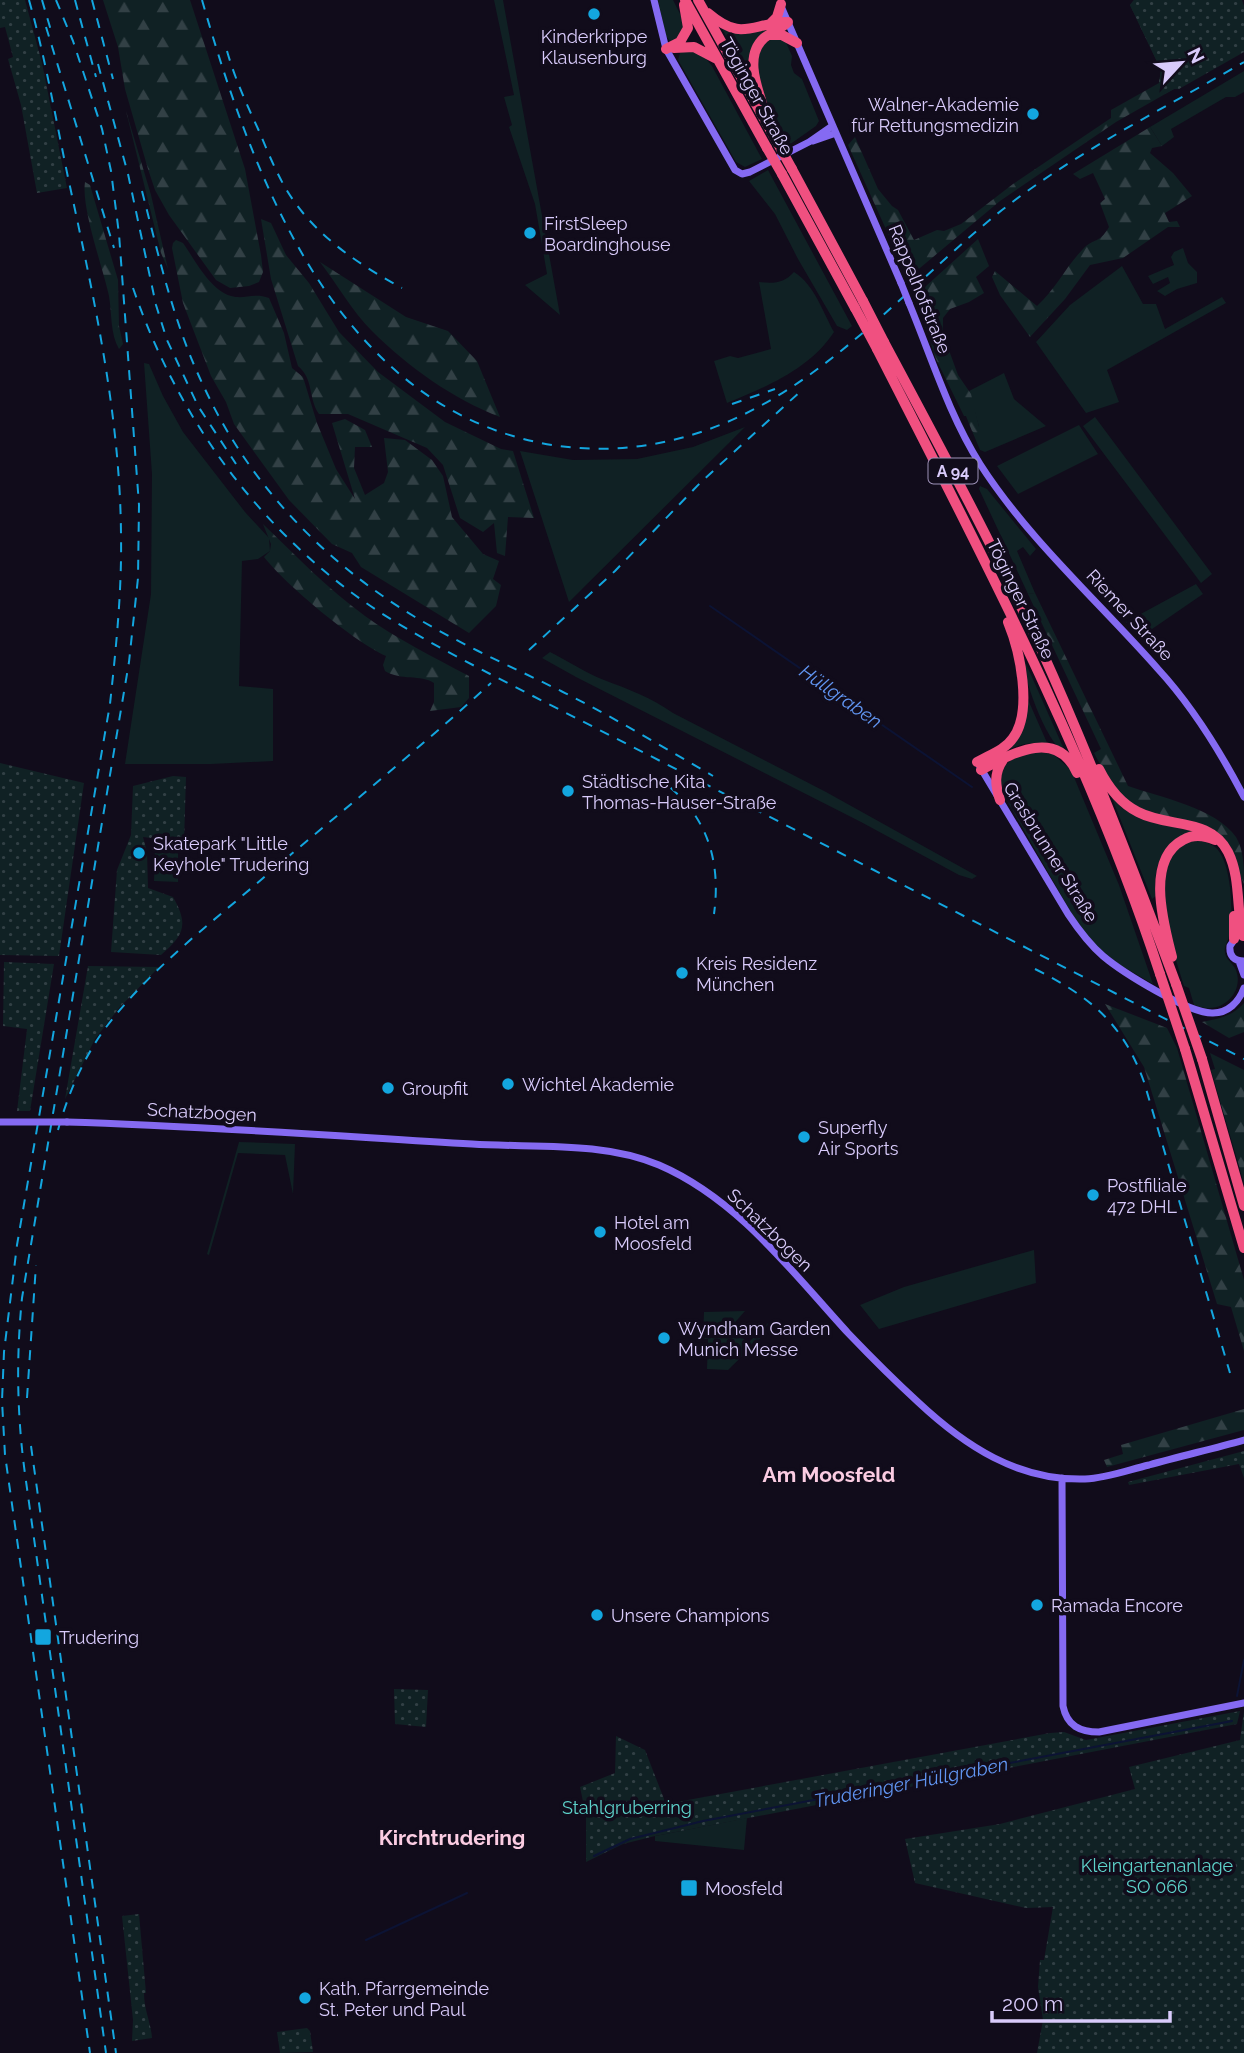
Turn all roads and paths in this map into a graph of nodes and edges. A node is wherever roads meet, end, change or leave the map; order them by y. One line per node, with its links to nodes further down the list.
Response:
1 (654, 0): 8 (main road)
2 (684, 0): 8 (highway); 9 (highway, Töginger Straße / A 94)
3 (780, 2): 5 (main road, Rappelhofstraße); 6 (highway)
4 (700, 4): 6 (highway); 10 (highway, Töginger Straße / A 94)
5 (788, 22): 6 (highway); 7 (main road, Rappelhofstraße)
6 (768, 31): 7 (highway); 10 (highway)
7 (797, 43): 11 (main road, Rappelhofstraße)
8 (666, 49): 9 (highway); 11 (main road)
9 (718, 59): 12 (highway, Töginger Straße / A 94, bridge)
10 (770, 129): 12 (highway, Töginger Straße / A 94, bridge)
11 (834, 129): 14 (main road, Rappelhofstraße, bridge)
12 (859, 304): 13 (highway, Töginger Straße / A 94, bridge)
13 (881, 345): 15 (highway, Töginger Straße / A 94); 16 (highway, Töginger Straße / A 94)
14 (980, 464): 19 (main road, Riemer Straße)
15 (992, 574): 18 (highway); 21 (highway, Töginger Straße / A 94)
16 (1086, 752): 22 (highway); 26 (highway, Töginger Straße / A 94)
17 (1007, 756): 18 (highway); 20 (highway); 21 (highway)
18 (979, 766): 20 (main road, Grasbrunner Straße)
19 (1244, 797)
20 (1000, 800): 27 (main road, Grasbrunner Straße)
21 (1096, 804): 30 (highway, Töginger Straße / A 94, bridge)
22 (1221, 843): 23 (highway); 26 (highway)
23 (1240, 937): 24 (main road)
24 (1242, 961): 25 (main road)
25 (1244, 975)
26 (1176, 984): 29 (highway, Töginger Straße / A 94, bridge)
27 (1244, 988)
28 (0, 1122): 32 (main road, Schatzbogen, bridge)
29 (1244, 1206)
30 (1244, 1248)
31 (1244, 1440): 32 (main road, Schatzbogen)
32 (1062, 1478): 33 (main road)
33 (1244, 1703)

